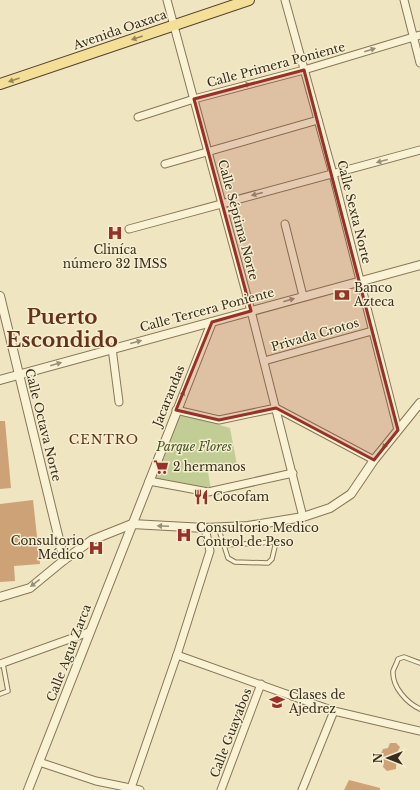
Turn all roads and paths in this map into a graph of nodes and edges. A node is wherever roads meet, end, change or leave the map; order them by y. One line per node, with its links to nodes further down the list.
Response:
1 (167, 0): 5 (street, Calle Séptima Norte)
2 (249, 0): 5 (main road, Avenida Oaxaca)
3 (285, 0): 8 (street, Calle Sexta Norte)
4 (404, 0): 6 (street)
5 (174, 26): 9 (main road, Avenida Oaxaca, one-way to 9); 10 (street, Calle Séptima Norte)
6 (417, 36): 7 (street); 8 (street, Calle Primera Poniente, one-way to 6)
7 (420, 63)
8 (304, 70): 10 (street, Calle Primera Poniente, one-way to 8); 12 (street, Calle Sexta Norte)
9 (0, 84)
10 (194, 99): 11 (street, Calle Primera Poniente); 14 (street, Calle Séptima Norte)
11 (138, 117)
12 (318, 120): 14 (street); 16 (street, Calle Sexta Norte)
13 (420, 150): 16 (street, one-way to 16)
14 (208, 151): 15 (street); 17 (street, Calle Séptima Norte)
15 (165, 164)
16 (333, 174): 17 (street, one-way to 17); 21 (street, Calle Sexta Norte)
17 (223, 204): 19 (street); 24 (street, Calle Séptima Norte)
18 (285, 224): 23 (street)
19 (129, 229)
20 (420, 265): 21 (street, Calle Tercera Poniente)
21 (360, 281): 23 (street, Calle Tercera Poniente); 26 (street, Calle Sexta Norte)
22 (0, 296): 29 (street, Calle Octava Norte)
23 (303, 296): 24 (street, Calle Tercera Poniente, one-way to 23)
24 (251, 311): 25 (street, Calle Tercera Poniente); 28 (street, Calle Séptima Norte)
25 (212, 322): 27 (street, Calle Tercera Poniente, one-way to 25); 34 (street, Jacarandas, one-way to 25)
26 (372, 331): 28 (street, Privada Crotos); 35 (street, Calle Sexta Norte)
27 (112, 348): 29 (street, Calle Tercera Poniente, one-way to 27); 31 (street)
28 (264, 361): 33 (street, Calle Séptima Norte)
29 (19, 375): 30 (street, Calle Tercera Poniente); 44 (street, Calle Octava Norte)
30 (0, 380)
31 (119, 402)
32 (420, 403): 35 (street)
33 (276, 408): 34 (street); 36 (street); 37 (street, Calle Séptima Norte)
34 (176, 410): 38 (street, Jacarandas)
35 (398, 430): 36 (street, one-way to 36)
36 (374, 460): 39 (street)
37 (293, 473): 38 (street); 39 (street, Calle Séptima Norte)
38 (148, 481): 40 (street, Jacarandas)
39 (303, 517): 41 (street)
40 (132, 524): 42 (street, one-way to 40); 44 (street); 46 (street, Calle Agua Zarca)
41 (218, 527): 42 (street); 43 (lane)
42 (205, 528): 47 (street)
43 (224, 545): 43 (lane)
44 (64, 560): 45 (street, one-way to 45)
45 (0, 598)
46 (89, 632): 48 (street); 55 (street, Calle Agua Zarca)
47 (178, 655): 50 (street); 56 (street)
48 (1, 663): 51 (lane)
49 (420, 663): 52 (lane)
50 (261, 684): 53 (street); 59 (street, Calle Guayabos)
51 (0, 694)
52 (420, 709)
53 (334, 712): 54 (street); 60 (street)
54 (420, 731)
55 (39, 762): 56 (street); 57 (street, Calle Agua Zarca)
56 (131, 788): 58 (street)
57 (28, 790)
58 (140, 790)
59 (221, 790)
60 (302, 790)

